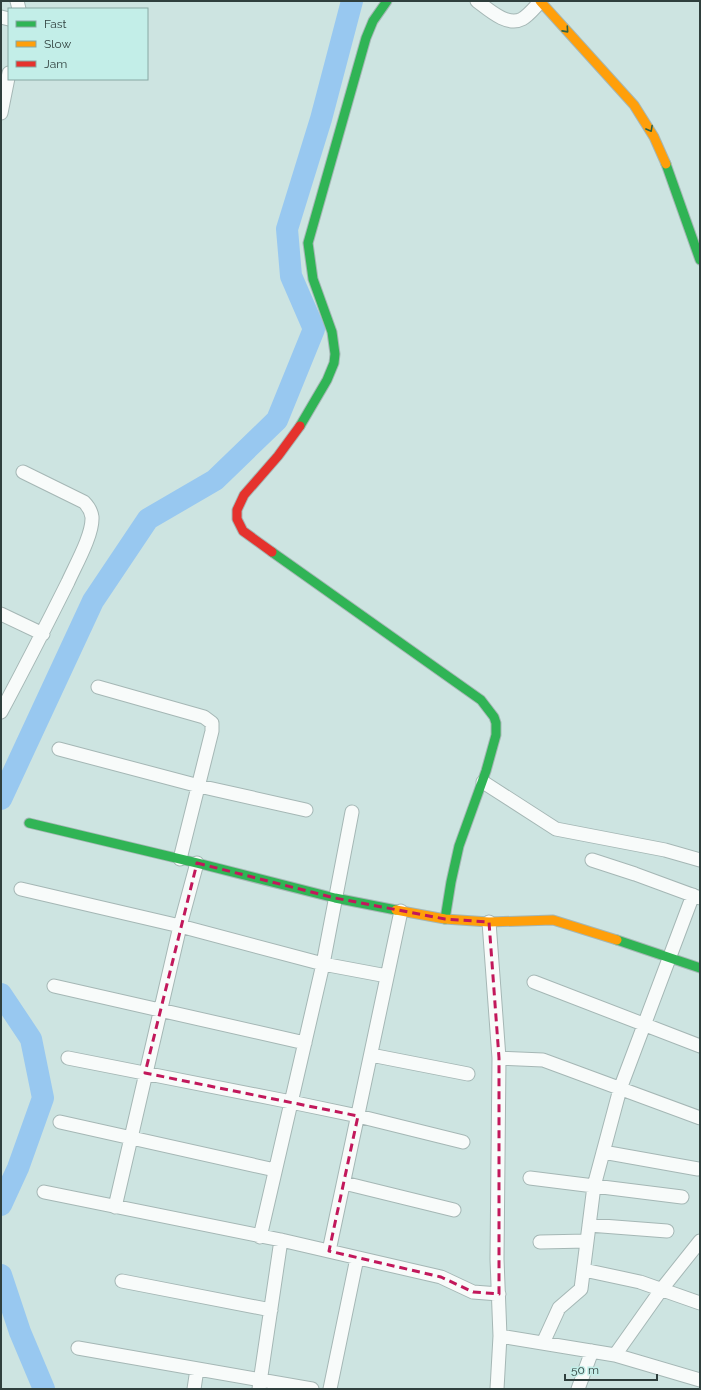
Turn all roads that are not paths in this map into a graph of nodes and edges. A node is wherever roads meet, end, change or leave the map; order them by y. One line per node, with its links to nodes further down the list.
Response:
1 (387, 1): 13 (street)
2 (477, 1): 3 (street)
3 (540, 1): 6 (street, one-way to 6)
4 (6, 76): 5 (street)
5 (1, 113)
6 (700, 260)
7 (23, 472): 9 (street)
8 (1, 614): 9 (street)
9 (42, 634): 11 (street)
10 (98, 687): 14 (street)
11 (1, 712)
12 (59, 749): 14 (street)
13 (483, 782): 20 (street); 26 (street)
14 (199, 786): 15 (street); 18 (street)
15 (306, 810)
16 (352, 812): 24 (street)
17 (29, 823): 18 (street)
18 (180, 859): 21 (street)
19 (592, 860): 23 (street)
20 (700, 860)
21 (198, 863): 24 (street); 28 (street)
22 (21, 889): 28 (street)
23 (696, 897): 29 (street)
24 (336, 898): 25 (street); 30 (street)
25 (401, 911): 26 (street); 32 (street)
26 (445, 919): 27 (street)
27 (489, 922): 29 (street); 41 (street)
28 (180, 926): 30 (street); 35 (street)
29 (670, 957): 31 (street); 36 (street)
30 (323, 964): 32 (street); 37 (street)
31 (700, 968)
32 (387, 976): 39 (street)
33 (534, 982): 36 (street)
34 (54, 986): 35 (street)
35 (160, 1010): 37 (street); 42 (street)
36 (644, 1024): 38 (street); 44 (street)
37 (305, 1043): 45 (street)
38 (700, 1046)
39 (371, 1055): 43 (street); 46 (street)
40 (68, 1058): 42 (street)
41 (500, 1058): 44 (street); 73 (street)
42 (145, 1073): 45 (street); 49 (street)
43 (468, 1074)
44 (620, 1089): 47 (street); 51 (street)
45 (291, 1102): 46 (street); 53 (street)
46 (358, 1116): 50 (street); 55 (street)
47 (700, 1118)
48 (60, 1122): 49 (street)
49 (130, 1138): 53 (street); 59 (street)
50 (463, 1142)
51 (603, 1152): 52 (street); 56 (street)
52 (698, 1169)
53 (276, 1170): 63 (street)
54 (530, 1178): 56 (street)
55 (344, 1183): 60 (street); 68 (street)
56 (594, 1186): 58 (street); 61 (street)
57 (44, 1192): 59 (street)
58 (682, 1197)
59 (115, 1207): 63 (street)
60 (454, 1210)
61 (589, 1225): 62 (street); 65 (street)
62 (667, 1231)
63 (260, 1237): 64 (street)
64 (281, 1240): 68 (street); 75 (street)
65 (587, 1241): 66 (street); 70 (street)
66 (540, 1242)
67 (700, 1242): 72 (street)
68 (329, 1251): 69 (street)
69 (357, 1258): 73 (street); 86 (street)
70 (584, 1270): 72 (street); 77 (street)
71 (122, 1281): 75 (street)
72 (661, 1290): 74 (street); 80 (street)
73 (499, 1294): 76 (street)
74 (700, 1303)
75 (271, 1310): 83 (street)
76 (500, 1336): 77 (street); 87 (street)
77 (543, 1343): 79 (street)
78 (78, 1348): 81 (street)
79 (592, 1351): 80 (street); 88 (street)
80 (615, 1355): 82 (street)
81 (197, 1369): 83 (street); 84 (street)
82 (700, 1380)
83 (260, 1385): 85 (street)
84 (194, 1389)
85 (312, 1389)
86 (330, 1389)
87 (497, 1389)
88 (578, 1389)

